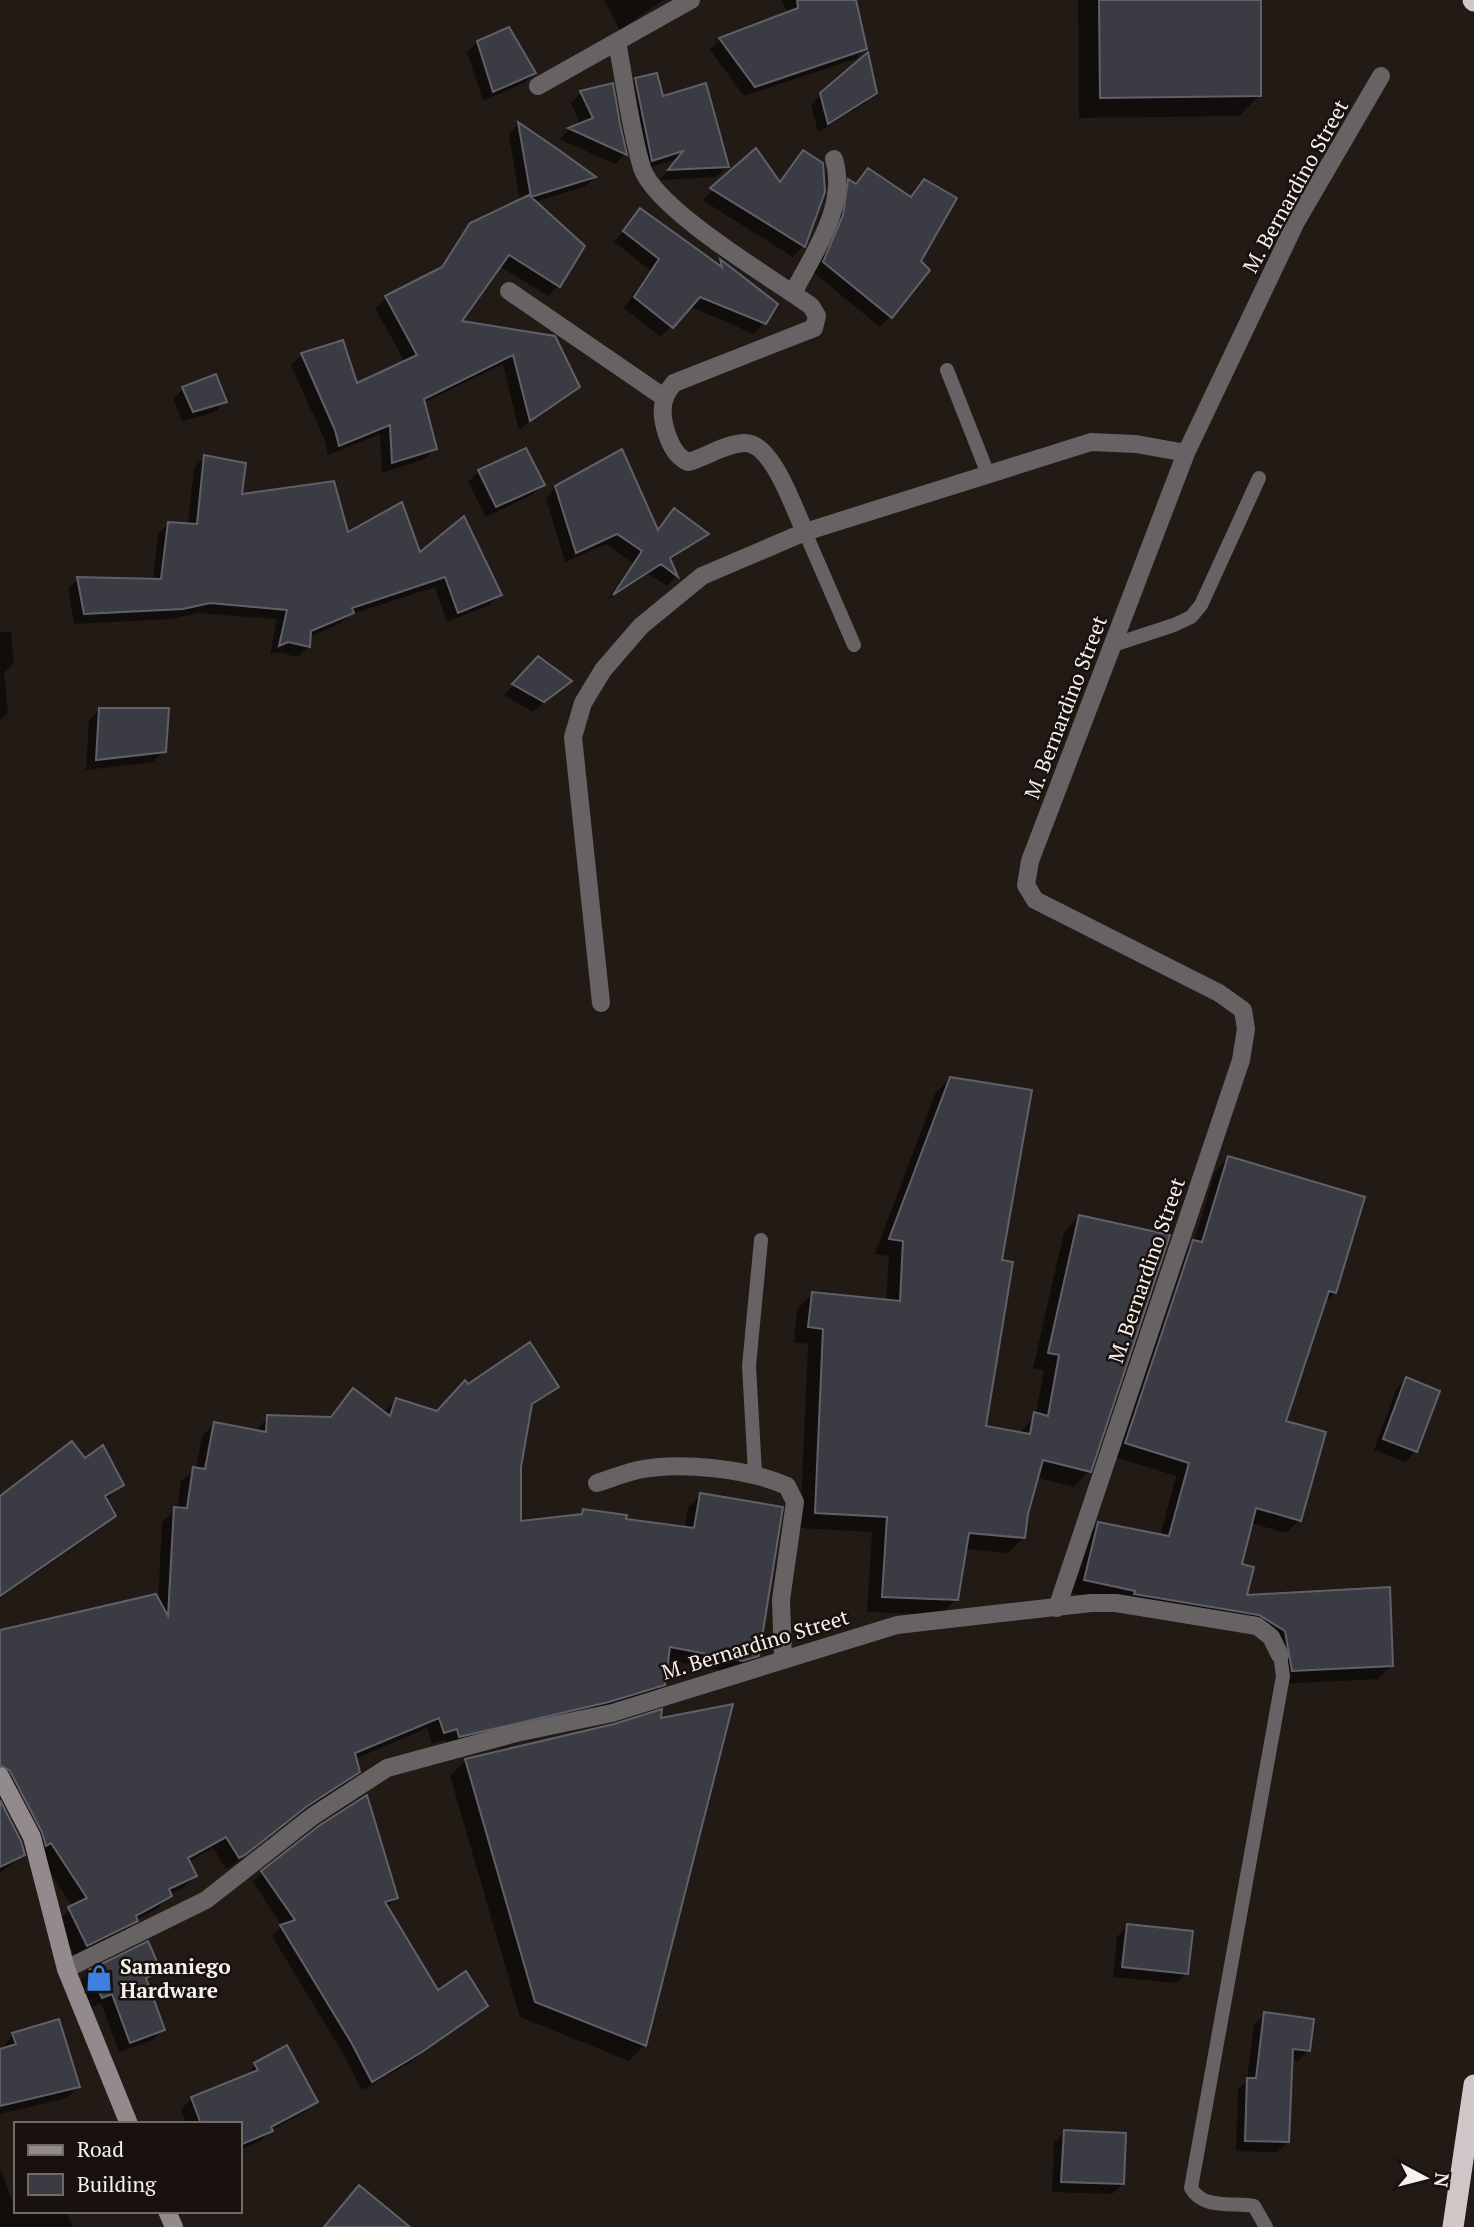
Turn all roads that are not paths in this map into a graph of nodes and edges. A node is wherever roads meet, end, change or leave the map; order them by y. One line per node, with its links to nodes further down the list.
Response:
1 (691, 0): 2 (street)
2 (617, 41): 4 (street); 7 (street)
3 (1381, 76): 10 (street, M. Bernardino Street)
4 (538, 86)
5 (834, 159): 7 (street)
6 (509, 291): 9 (street)
7 (793, 293): 9 (street)
8 (947, 370): 11 (lane)
9 (665, 398): 13 (street)
10 (1186, 453): 11 (street); 15 (street, M. Bernardino Street)
11 (988, 474): 13 (street)
12 (1259, 478): 15 (lane)
13 (805, 531): 14 (lane); 16 (street)
14 (854, 645)
15 (1113, 645): 20 (street, M. Bernardino Street)
16 (601, 1003)
17 (761, 1240): 18 (lane)
18 (755, 1473): 19 (street); 22 (street)
19 (597, 1483)
20 (1057, 1608): 21 (street); 22 (street, M. Bernardino Street)
21 (1280, 1655): 27 (lane)
22 (783, 1659): 24 (street, M. Bernardino Street)
23 (0, 1776): 24 (main road)
24 (66, 1969): 26 (main road)
25 (1474, 2085): 28 (highway)
26 (128, 2122)
27 (1266, 2227)
28 (1453, 2227)

